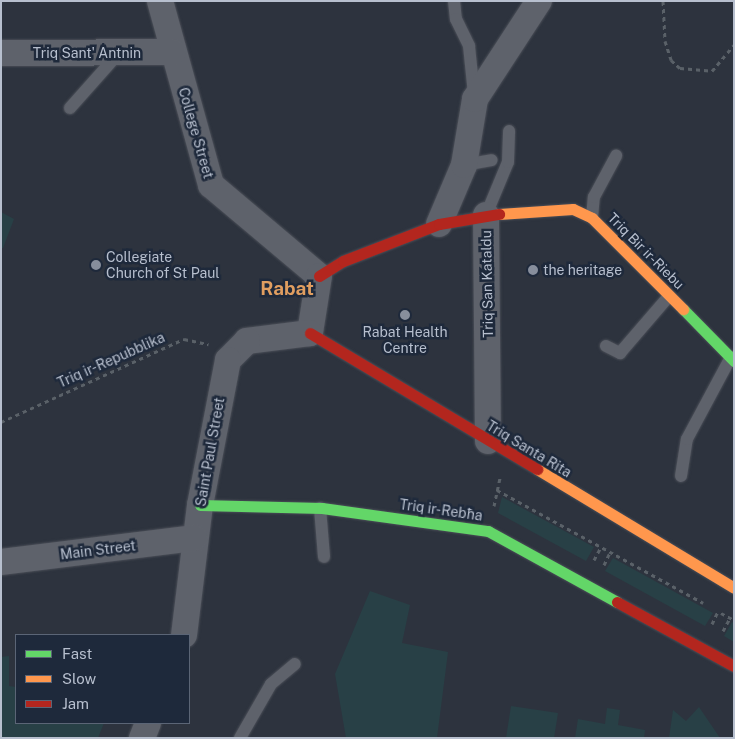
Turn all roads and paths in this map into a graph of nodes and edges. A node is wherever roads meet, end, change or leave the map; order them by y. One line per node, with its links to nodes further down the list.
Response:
1 (160, 1): 6 (street, College Street)
2 (454, 1): 9 (lane)
3 (539, 1): 9 (street)
4 (663, 1): 5 (path)
5 (734, 45)
6 (173, 52): 8 (street, Triq Sant' Antnin); 18 (street, College Street)
7 (1, 53): 8 (street, Triq Sant' Antnin)
8 (118, 54): 10 (lane)
9 (475, 99): 14 (street)
10 (70, 108)
11 (510, 131): 15 (lane)
12 (616, 156): 16 (lane)
13 (492, 160): 14 (lane)
14 (464, 165): 17 (street)
15 (486, 215): 16 (street, Triq Bir ir-Riebu); 17 (street, Triq San Kataldu); 25 (street, Triq San Kataldu)
16 (592, 218): 19 (street, Triq Bir ir-Riebu)
17 (439, 224): 18 (street, Triq San Kataldu)
18 (319, 276): 20 (street)
19 (669, 296): 21 (lane); 23 (street, Triq Bir ir-Riebu)
20 (310, 333): 22 (street); 25 (street, Triq Santa Rita)
21 (606, 346)
22 (232, 352): 24 (path, Triq ir-Repubblika); 27 (street, Saint Paul Street)
23 (731, 353): 26 (lane)
24 (1, 422)
25 (488, 441): 35 (street, Triq Santa Rita)
26 (681, 476)
27 (200, 505): 28 (street, Triq ir-Rebħa); 30 (street, Saint Paul Street)
28 (320, 508): 32 (lane); 42 (street, Triq ir-Rebħa)
29 (492, 514): 31 (path)
30 (195, 538): 33 (street, Main Street); 39 (street, Saint Paul Street)
31 (610, 552): 34 (path); 36 (path)
32 (324, 557)
33 (1, 562)
34 (600, 573)
35 (734, 588)
36 (718, 611): 37 (path); 38 (path)
37 (732, 619): 40 (path)
38 (708, 631)
39 (184, 634)
40 (720, 638)
41 (295, 664): 45 (lane)
42 (734, 666)
43 (148, 724): 44 (street)
44 (142, 738)
45 (240, 738)

